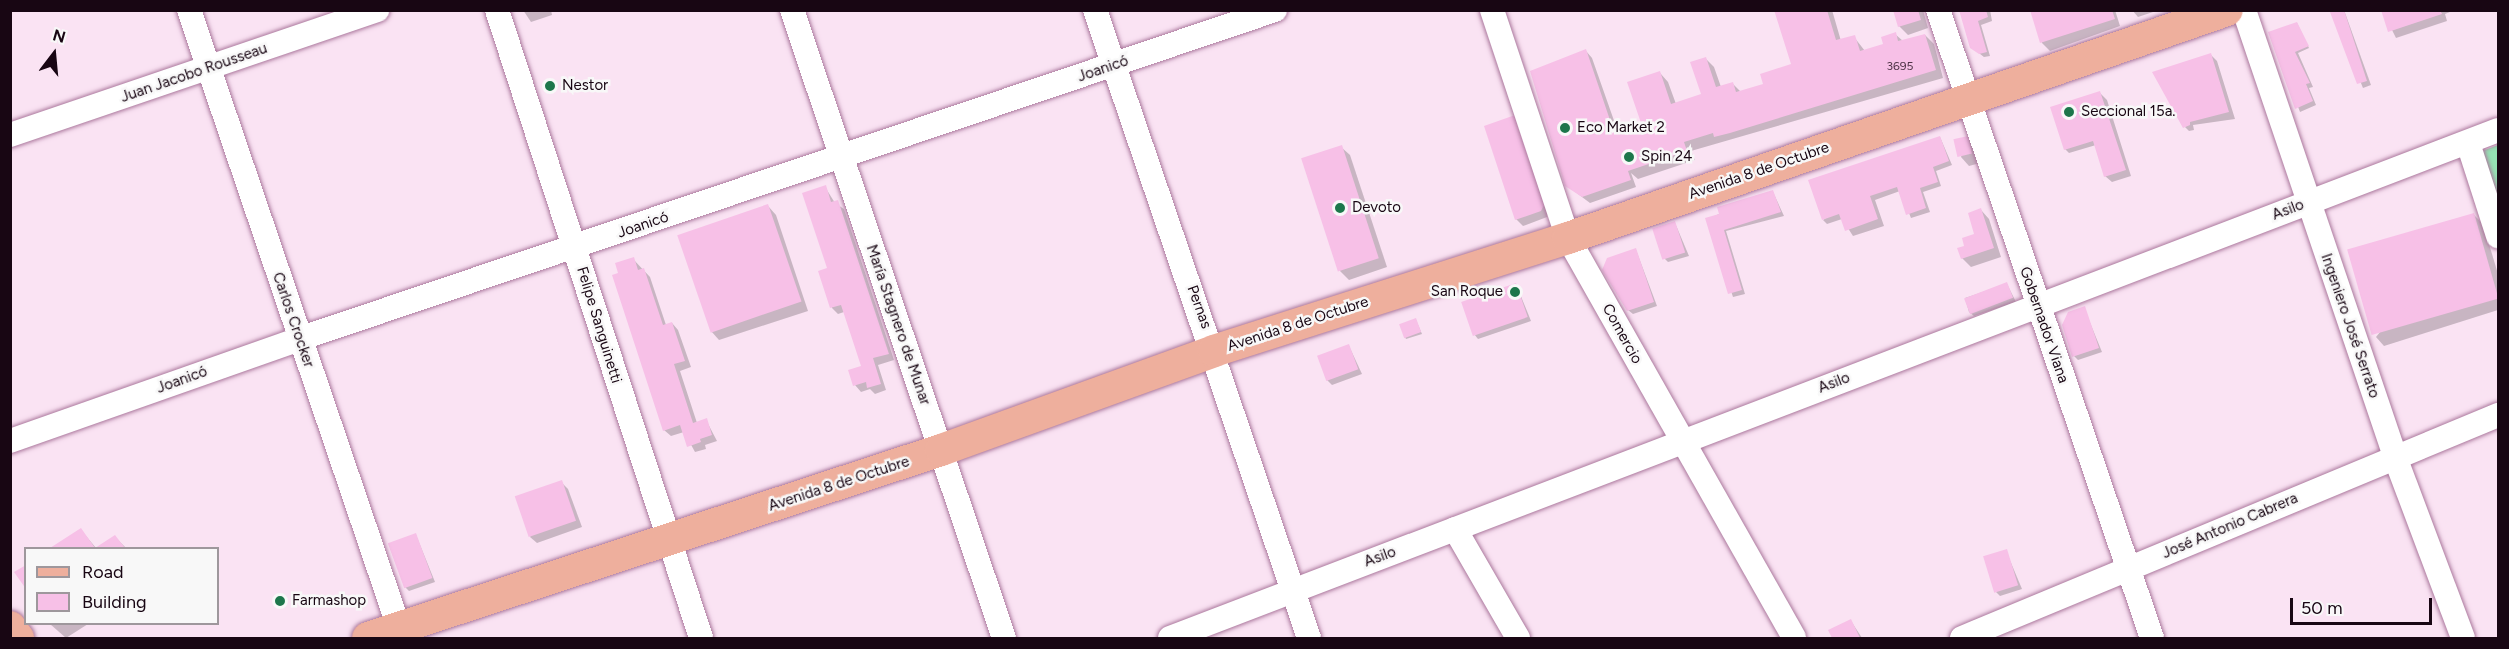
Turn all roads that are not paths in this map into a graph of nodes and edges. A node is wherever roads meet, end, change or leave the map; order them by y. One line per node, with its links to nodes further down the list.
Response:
1 (189, 10): 12 (street, Carlos Crocker)
2 (377, 10): 12 (street, Juan Jacobo Rousseau)
3 (497, 10): 21 (street, Felipe Sanguinetti)
4 (792, 10): 17 (street, María Stagnero de Munar)
5 (1095, 10): 11 (street, Pernas)
6 (1275, 10): 11 (street, Joanicó)
7 (1491, 10): 20 (street, Comercio)
8 (1938, 10): 13 (street, Gobernador Viana)
9 (2227, 10): 13 (main road, Avenida 8 de Octubre)
10 (2244, 10): 18 (street, Ingeniero José Serrato)
11 (1113, 65): 17 (street, Joanicó); 24 (street, Pernas)
12 (209, 68): 15 (street, Juan Jacobo Rousseau); 23 (street, Carlos Crocker)
13 (1967, 98): 20 (main road, Avenida 8 de Octubre); 22 (street, Gobernador Viana)
14 (2499, 130): 16 (street, Asilo)
15 (10, 135)
16 (2468, 143): 18 (street, Asilo); 19 (street)
17 (842, 158): 21 (street, Joanicó); 28 (street, María Stagnero de Munar)
18 (2308, 202): 22 (street, Asilo); 29 (street, Ingeniero José Serrato)
19 (2499, 236)
20 (1568, 238): 24 (main road, Avenida 8 de Octubre); 27 (street, Comercio)
21 (574, 248): 23 (street, Joanicó); 31 (street, Felipe Sanguinetti)
22 (2037, 304): 27 (street, Asilo); 32 (street, Gobernador Viana)
23 (299, 339): 26 (street, Joanicó); 35 (street, Carlos Crocker)
24 (1214, 351): 28 (main road, Avenida 8 de Octubre); 33 (street, Pernas)
25 (2499, 415): 29 (street, José Antonio Cabrera)
26 (10, 441)
27 (1683, 441): 30 (street, Asilo); 44 (street, Comercio)
28 (941, 450): 31 (main road, Avenida 8 de Octubre); 40 (street, María Stagnero de Munar)
29 (2395, 457): 32 (street, José Antonio Cabrera); 47 (street, Ingeniero José Serrato)
30 (1455, 529): 33 (street, Asilo); 43 (street)
31 (667, 542): 35 (main road, Avenida 8 de Octubre); 39 (street, Felipe Sanguinetti)
32 (2128, 570): 45 (street, José Antonio Cabrera); 46 (street, Gobernador Viana)
33 (1293, 589): 41 (street, Asilo); 42 (street, Pernas)
34 (10, 627): 37 (main road)
35 (399, 628): 38 (main road, Avenida 8 de Octubre)
36 (10, 634): 37 (street)
37 (18, 638)
38 (368, 639)
39 (701, 639)
40 (1004, 639)
41 (1170, 639)
42 (1309, 639)
43 (1518, 639)
44 (1794, 639)
45 (1962, 639)
46 (2152, 639)
47 (2463, 639)

